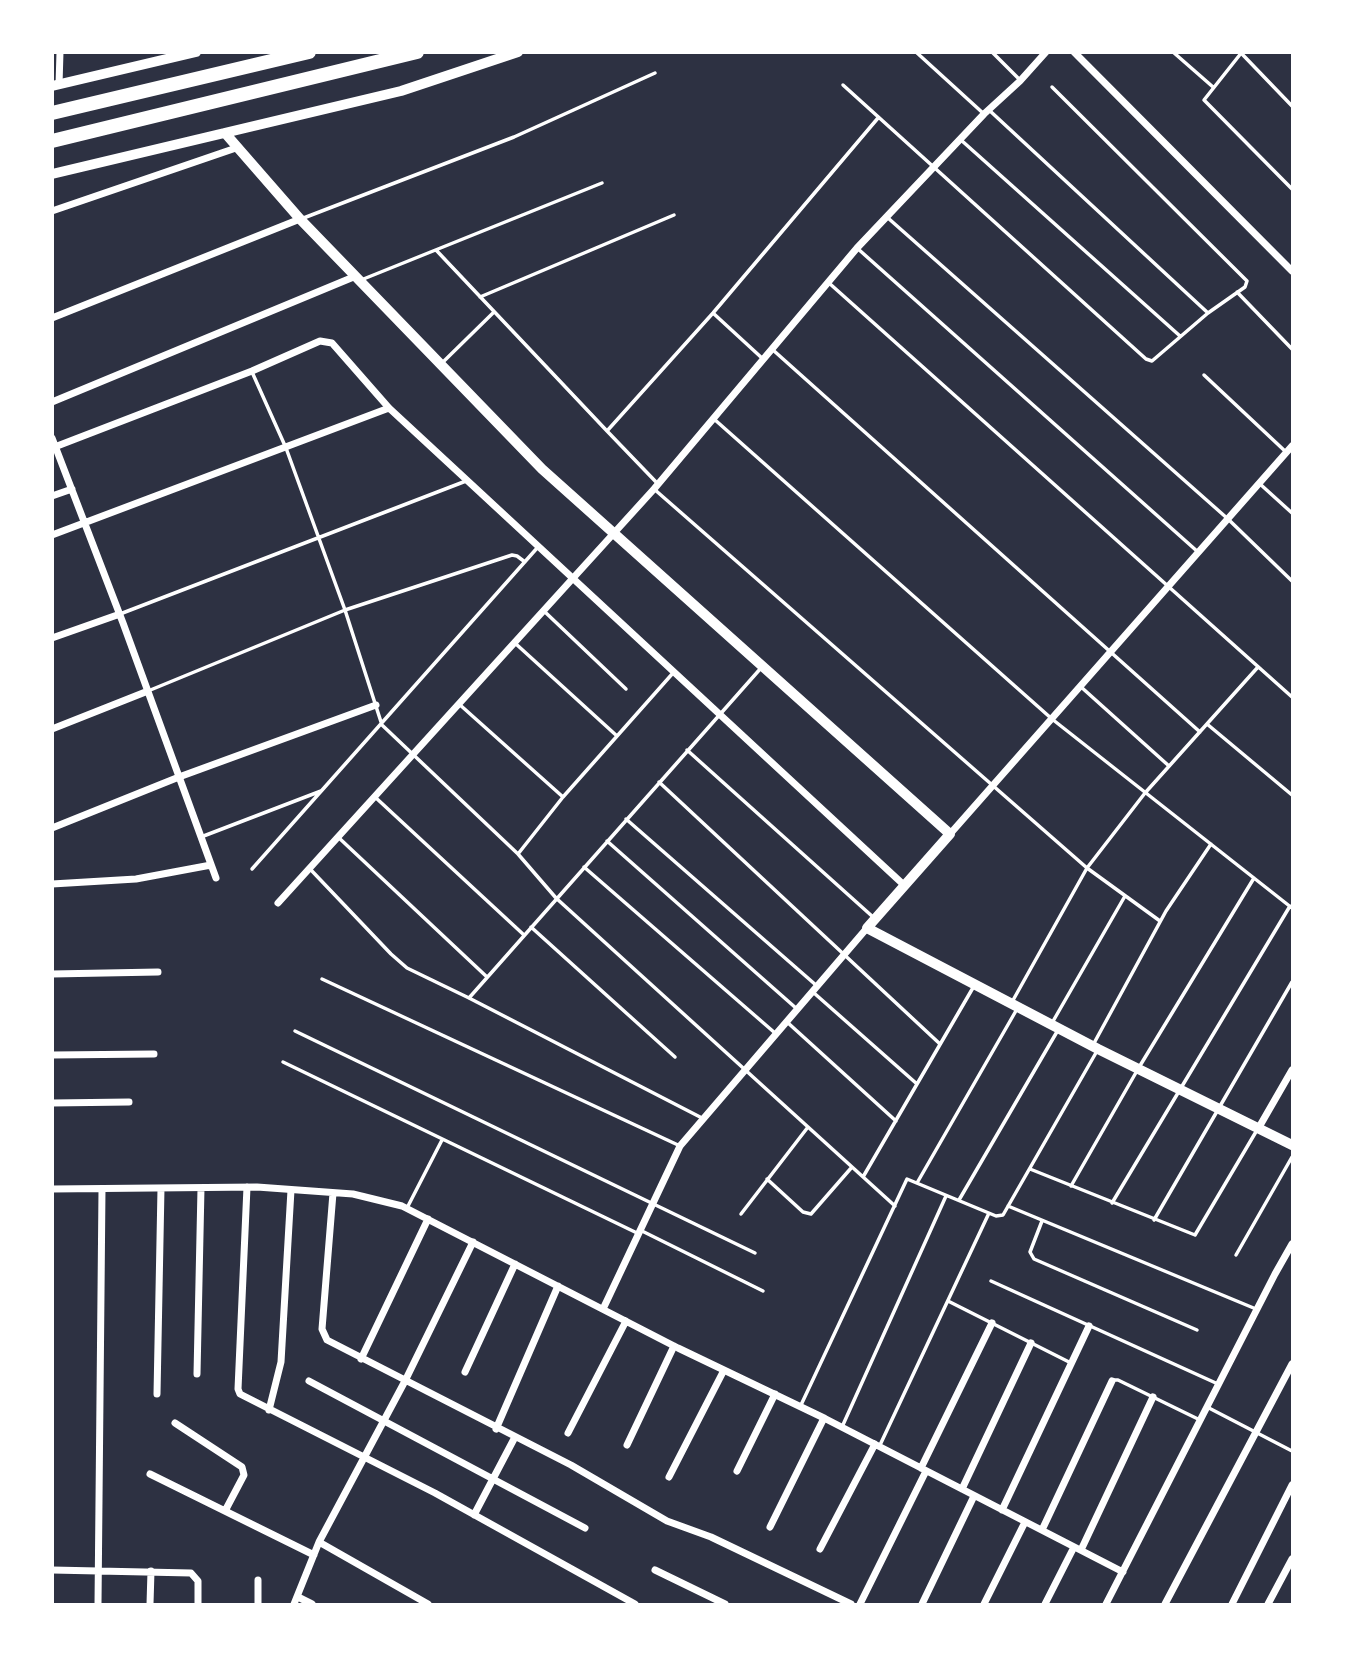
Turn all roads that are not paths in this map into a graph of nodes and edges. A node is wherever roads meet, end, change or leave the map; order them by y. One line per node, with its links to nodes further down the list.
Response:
1 (60, 52): 14 (street)
2 (196, 52): 14 (street)
3 (309, 52): 20 (highway)
4 (417, 52): 24 (highway)
5 (518, 52): 22 (street)
6 (916, 52): 19 (lane)
7 (992, 52): 13 (lane)
8 (1046, 52): 13 (street)
9 (1074, 52): 36 (street)
10 (1173, 52): 17 (lane)
11 (1242, 53): 17 (lane); 18 (lane)
12 (655, 73): 33 (lane)
13 (1020, 81): 19 (street)
14 (56, 85)
15 (843, 85): 21 (lane)
16 (1052, 87): 39 (lane)
17 (1213, 87): 29 (lane)
18 (1293, 106)
19 (986, 112): 23 (street); 43 (lane)
20 (52, 113)
21 (878, 117): 26 (lane); 42 (lane)
22 (225, 133): 25 (street); 27 (street)
23 (961, 139): 26 (street); 45 (lane)
24 (52, 141)
25 (236, 148): 30 (street); 33 (street)
26 (933, 166): 32 (street); 45 (lane)
27 (52, 174)
28 (602, 183): 35 (lane)
29 (1293, 189)
30 (52, 211)
31 (674, 215): 40 (lane)
32 (888, 217): 34 (street); 65 (lane)
33 (300, 219): 37 (street); 44 (street)
34 (857, 248): 38 (street); 71 (lane)
35 (436, 250): 37 (lane); 40 (lane)
36 (1293, 271)
37 (358, 278): 49 (street); 52 (street)
38 (829, 283): 47 (street); 75 (lane)
39 (1237, 292): 43 (lane); 46 (lane)
40 (480, 297): 41 (lane)
41 (494, 312): 49 (lane); 55 (lane)
42 (713, 313): 48 (lane); 55 (lane)
43 (1208, 313): 45 (lane)
44 (52, 318)
45 (1180, 336)
46 (1293, 349)
47 (773, 350): 48 (street); 81 (lane)
48 (764, 360): 54 (street)
49 (441, 365): 67 (street)
50 (252, 372): 53 (street); 56 (street); 57 (lane)
51 (1204, 374): 58 (lane)
52 (52, 402)
53 (388, 408): 57 (street); 59 (street)
54 (714, 419): 61 (street); 92 (lane)
55 (607, 431): 61 (lane)
56 (53, 444): 62 (street)
57 (286, 448): 66 (street); 69 (lane)
58 (1289, 449): 60 (street)
59 (466, 481): 69 (lane); 70 (street)
60 (1259, 483): 64 (lane); 65 (street)
61 (657, 487): 67 (street); 103 (lane)
62 (72, 489): 63 (street); 66 (street)
63 (52, 496)
64 (1293, 513)
65 (1228, 519): 71 (street); 74 (lane)
66 (85, 521): 68 (street); 78 (street)
67 (614, 533): 73 (street); 82 (street)
68 (52, 535)
69 (318, 538): 76 (lane); 78 (lane)
70 (538, 547): 72 (lane); 73 (street)
71 (1199, 552): 75 (street)
72 (525, 562): 76 (lane); 94 (lane)
73 (572, 579): 77 (street); 84 (street)
74 (1293, 582)
75 (1168, 586): 81 (street); 83 (lane)
76 (345, 610): 87 (lane); 90 (lane)
77 (544, 610): 80 (street); 86 (lane)
78 (120, 614): 79 (street); 87 (street)
79 (52, 638)
80 (514, 643): 89 (street); 97 (lane)
81 (1110, 653): 85 (street); 96 (lane)
82 (762, 666): 91 (lane); 111 (street)
83 (1258, 667): 88 (lane); 93 (lane)
84 (673, 673): 91 (street); 97 (lane)
85 (1080, 686): 92 (street); 100 (lane)
86 (626, 689)
87 (148, 691): 95 (street); 101 (street)
88 (1293, 697)
89 (459, 704): 99 (street); 108 (lane)
90 (376, 705): 94 (lane); 101 (street)
91 (718, 715): 98 (lane); 125 (street)
92 (1052, 719): 103 (street); 105 (lane)
93 (1207, 724): 96 (lane); 106 (lane)
94 (382, 725): 99 (lane); 104 (lane)
95 (52, 729)
96 (1200, 732): 100 (lane)
97 (618, 736): 108 (lane)
98 (687, 750): 102 (lane); 130 (lane)
99 (413, 754): 107 (street); 116 (lane)
100 (1169, 766): 105 (lane)
101 (179, 777): 110 (street); 112 (street)
102 (659, 782): 109 (lane); 135 (lane)
103 (992, 786): 111 (street); 119 (lane)
104 (323, 791): 112 (lane); 120 (lane)
105 (1145, 793): 115 (lane); 119 (lane)
106 (1293, 794)
107 (375, 797): 113 (street); 134 (lane)
108 (563, 797): 116 (lane)
109 (626, 819): 114 (lane); 142 (lane)
110 (52, 828)
111 (950, 834): 125 (street)
112 (201, 837): 117 (street)
113 (338, 837): 121 (street); 138 (lane)
114 (607, 841): 118 (lane); 145 (lane)
115 (1211, 844): 122 (lane); 131 (lane)
116 (518, 854): 127 (lane)
117 (211, 865): 123 (street); 124 (street)
118 (584, 867): 127 (lane); 149 (lane)
119 (1087, 867): 126 (lane); 144 (lane)
120 (252, 869)
121 (310, 869): 128 (street); 143 (lane)
122 (1254, 877): 129 (lane); 156 (lane)
123 (216, 878)
124 (52, 884)
125 (905, 886): 130 (street)
126 (1126, 895): 131 (lane); 147 (lane)
127 (556, 898): 132 (lane); 157 (lane)
128 (278, 903)
129 (1291, 907): 160 (lane)
130 (875, 919): 133 (street)
131 (1160, 921): 151 (lane)
132 (531, 927): 134 (lane); 154 (lane)
133 (867, 928): 135 (street); 141 (street)
134 (524, 935): 138 (lane)
135 (844, 955): 142 (street); 150 (lane)
136 (158, 972): 137 (street)
137 (52, 974)
138 (487, 977): 143 (lane)
139 (322, 979): 169 (lane)
140 (1293, 982): 163 (lane)
141 (975, 985): 144 (street); 150 (lane)
142 (815, 989): 145 (street); 159 (lane)
143 (469, 998): 164 (lane)
144 (1014, 1005): 147 (street); 176 (lane)
145 (797, 1010): 146 (street)
146 (786, 1022): 149 (street); 165 (lane)
147 (1055, 1026): 151 (street); 186 (lane)
148 (295, 1031): 188 (lane)
149 (776, 1034): 157 (street)
150 (940, 1044): 159 (lane)
151 (1095, 1048): 156 (street); 173 (lane)
152 (154, 1054): 153 (street)
153 (52, 1055)
154 (675, 1057)
155 (283, 1062): 168 (lane)
156 (1138, 1069): 160 (street); 177 (lane)
157 (746, 1070): 164 (street); 166 (lane)
158 (1293, 1070): 167 (street)
159 (917, 1084): 165 (lane)
160 (1179, 1089): 163 (street); 187 (lane)
161 (129, 1102): 162 (street)
162 (52, 1103)
163 (1217, 1108): 167 (street); 195 (lane)
164 (704, 1119): 169 (street)
165 (896, 1121): 174 (lane)
166 (808, 1127): 172 (lane); 175 (lane)
167 (1258, 1129): 170 (street); 195 (lane)
168 (442, 1140): 191 (lane); 197 (lane)
169 (680, 1146): 188 (street)
170 (1293, 1146)
171 (1293, 1157): 201 (lane)
172 (852, 1167): 174 (lane); 175 (lane)
173 (1030, 1168): 177 (lane); 190 (lane)
174 (863, 1177): 189 (lane)
175 (767, 1179): 193 (lane)
176 (917, 1183): 185 (lane); 189 (lane)
177 (1071, 1186): 187 (lane)
178 (247, 1187): 180 (street); 183 (street); 230 (street)
179 (161, 1188): 180 (street); 182 (street); 225 (street)
180 (201, 1188): 220 (street)
181 (52, 1189): 182 (street)
182 (102, 1189): 266 (street)
183 (291, 1190): 184 (street); 230 (street)
184 (334, 1193): 191 (street); 215 (street)
185 (947, 1196): 186 (lane); 235 (lane)
186 (959, 1200): 192 (lane)
187 (1112, 1203): 195 (lane)
188 (653, 1204): 197 (street); 200 (lane)
189 (895, 1206): 228 (lane)
190 (1008, 1206): 192 (lane); 196 (lane)
191 (407, 1208): 194 (street)
192 (989, 1213): 206 (lane)
193 (741, 1214)
194 (428, 1219): 198 (street); 215 (street)
195 (1154, 1220)
196 (1042, 1221): 208 (lane); 212 (lane)
197 (640, 1232): 205 (lane); 207 (street)
198 (473, 1242): 202 (street); 222 (street)
199 (1293, 1244): 208 (street)
200 (755, 1252)
201 (1236, 1255)
202 (515, 1264): 204 (street); 219 (street)
203 (991, 1281): 211 (lane)
204 (558, 1286): 207 (street); 236 (street)
205 (763, 1291)
206 (948, 1301): 210 (lane); 241 (lane)
207 (603, 1309): 209 (street)
208 (1256, 1309): 224 (street)
209 (626, 1321): 214 (street); 237 (street)
210 (992, 1323): 213 (lane); 244 (street)
211 (1089, 1326): 216 (street); 224 (lane)
212 (1197, 1330)
213 (1031, 1343): 216 (lane); 250 (street)
214 (674, 1346): 218 (street); 240 (street)
215 (361, 1359): 222 (street)
216 (1071, 1363): 252 (street)
217 (1293, 1364): 238 (street)
218 (724, 1370): 226 (street); 247 (street)
219 (465, 1372)
220 (197, 1374)
221 (309, 1381): 232 (street)
222 (405, 1381): 232 (street); 236 (street)
223 (1112, 1381): 227 (lane); 258 (street)
224 (1218, 1384): 229 (street)
225 (157, 1394)
226 (775, 1394): 228 (street); 245 (street)
227 (1153, 1397): 233 (lane); 261 (street)
228 (801, 1406): 231 (street)
229 (1206, 1407): 233 (street); 238 (lane)
230 (269, 1410): 243 (street)
231 (824, 1418): 235 (street); 256 (street)
232 (384, 1420): 243 (street); 248 (street)
233 (1200, 1420): 268 (street)
234 (175, 1423): 253 (street)
235 (842, 1427): 241 (street)
236 (496, 1429): 239 (street)
237 (568, 1433)
238 (1257, 1433): 242 (lane); 285 (street)
239 (515, 1437): 248 (street); 280 (street)
240 (627, 1445)
241 (877, 1445): 244 (street); 260 (street)
242 (1293, 1451)
243 (364, 1458): 254 (street); 259 (street)
244 (924, 1469): 250 (street); 281 (street)
245 (737, 1471)
246 (150, 1474): 253 (street)
247 (669, 1477)
248 (493, 1479): 254 (street); 257 (street)
249 (1293, 1485): 286 (street)
250 (962, 1489): 251 (street)
251 (974, 1496): 252 (street); 282 (street)
252 (1002, 1510): 255 (street)
253 (225, 1511): 262 (street)
254 (474, 1515): 278 (street)
255 (1026, 1522): 258 (street); 283 (street)
256 (770, 1527)
257 (585, 1528)
258 (1042, 1530): 261 (street)
259 (319, 1542): 262 (street); 277 (street)
260 (820, 1549)
261 (1077, 1549): 268 (street); 284 (street)
262 (314, 1555): 270 (street)
263 (1293, 1559): 287 (street)
264 (52, 1570): 266 (street)
265 (655, 1570): 279 (street)
266 (97, 1571): 267 (street); 272 (street)
267 (151, 1572): 273 (street); 274 (street)
268 (1123, 1572): 271 (street)
269 (258, 1580): 275 (street)
270 (296, 1601): 276 (street)
271 (1109, 1604)
272 (98, 1605)
273 (150, 1605)
274 (198, 1605)
275 (258, 1605)
276 (312, 1605)
277 (428, 1605)
278 (635, 1605)
279 (725, 1605)
280 (850, 1605)
281 (860, 1605)
282 (922, 1605)
283 (984, 1605)
284 (1045, 1605)
285 (1164, 1605)
286 (1232, 1605)
287 (1268, 1605)

